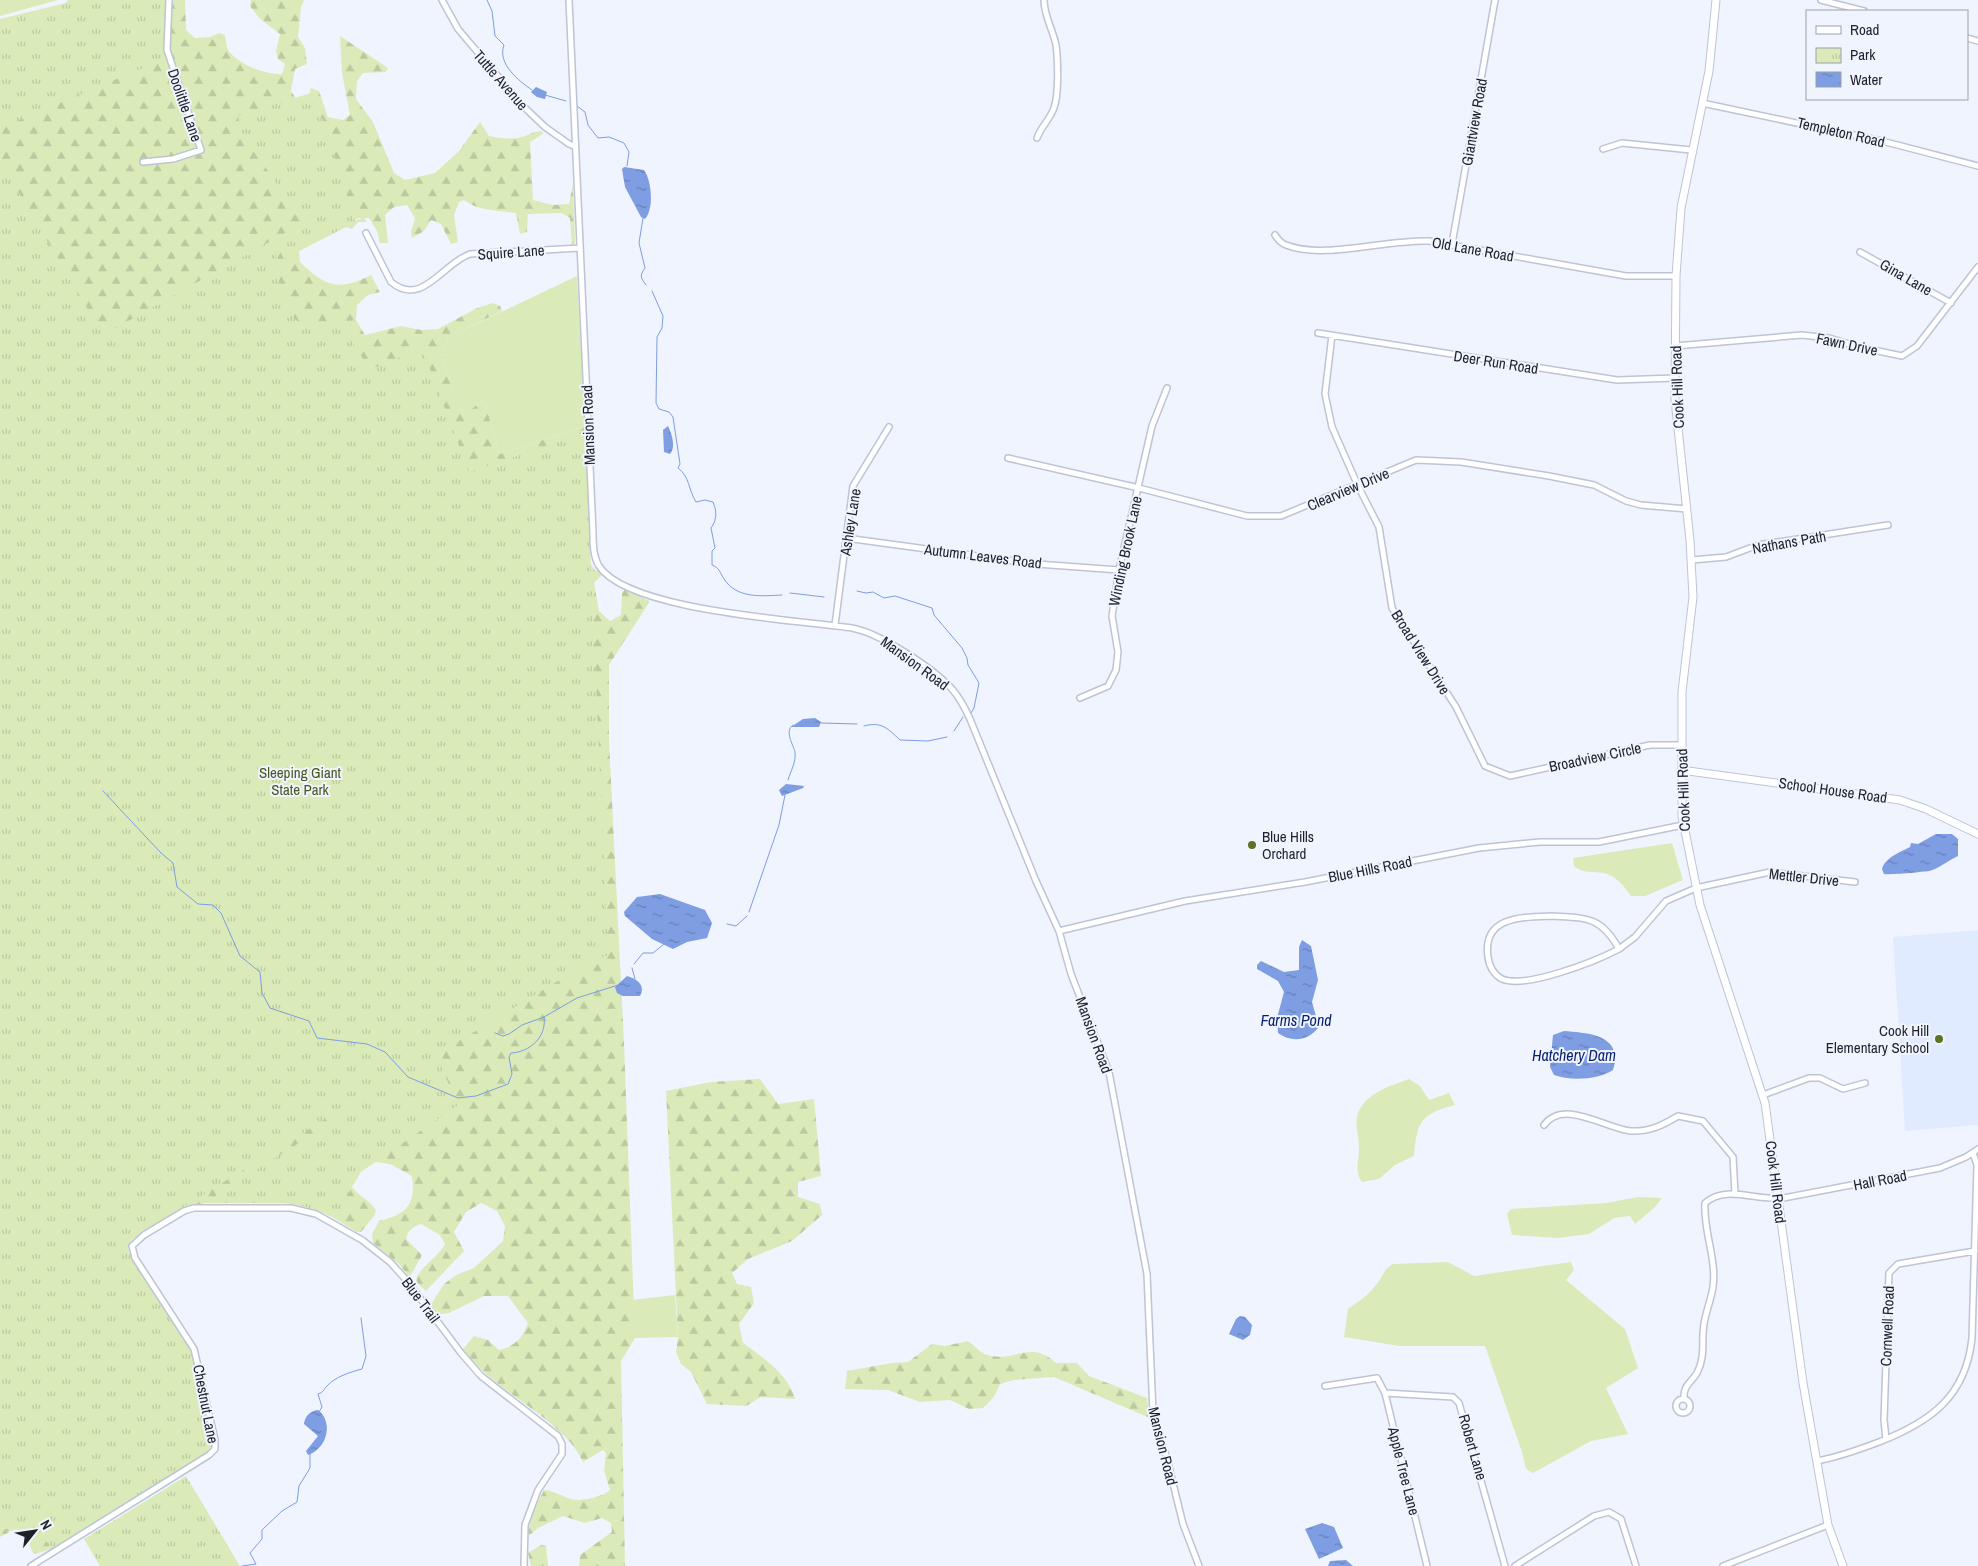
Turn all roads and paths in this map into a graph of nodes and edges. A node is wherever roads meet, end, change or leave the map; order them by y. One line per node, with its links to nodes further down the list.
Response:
1 (169, 0): 14 (street, Doolittle Lane)
2 (442, 0): 11 (street, Tuttle Avenue)
3 (569, 0): 11 (street, Mansion Road)
4 (1044, 0): 10 (street)
5 (1495, 0): 18 (street, Giantview Road)
6 (1716, 0): 9 (street, Cook Hill Road)
7 (1821, 0): 8 (street)
8 (1860, 10)
9 (1702, 103): 13 (street, Cook Hill Road); 15 (street, Templeton Road)
10 (1037, 138)
11 (574, 146): 19 (street, Mansion Road)
12 (1603, 149): 13 (street)
13 (1691, 150): 22 (street, Cook Hill Road)
14 (143, 162)
15 (1978, 166)
16 (366, 233): 19 (street, Squire Lane)
17 (1275, 235): 18 (street, Old Lane Road)
18 (1452, 244): 22 (street, Old Lane Road)
19 (580, 248): 38 (street, Mansion Road)
20 (1860, 252): 23 (street, Gina Lane)
21 (1978, 267): 23 (street, Fawn Drive)
22 (1676, 276): 26 (street, Cook Hill Road)
23 (1951, 303): 26 (street, Fawn Drive)
24 (1318, 333): 25 (street, Deer Run Road)
25 (1332, 335): 27 (street, Deer Run Road); 31 (street, Broad View Drive)
26 (1675, 346): 27 (street, Cook Hill Road)
27 (1675, 378): 33 (street, Cook Hill Road)
28 (1167, 388): 32 (street, Winding Brook Lane)
29 (889, 427): 35 (street, Ashley Lane)
30 (1008, 458): 32 (street, Clearview Drive)
31 (1358, 486): 32 (street, Clearview Drive); 33 (street, Clearview Drive); 42 (street, Broad View Drive)
32 (1139, 488): 37 (street, Winding Brook Lane)
33 (1687, 509): 36 (street, Cook Hill Road)
34 (1888, 525): 36 (street, Nathans Path)
35 (846, 538): 37 (street, Autumn Leaves Road); 38 (street, Ashley Lane)
36 (1692, 560): 40 (street, Cook Hill Road)
37 (1119, 570): 39 (street, Winding Brook Lane)
38 (835, 625): 47 (street, Mansion Road)
39 (1080, 698)
40 (1681, 745): 41 (street, Cook Hill Road); 42 (street, Broadview Circle)
41 (1681, 770): 43 (street, Cook Hill Road); 44 (street, School House Road)
42 (1510, 776)
43 (1683, 825): 46 (street, Cook Hill Road); 47 (street, Blue Hills Road)
44 (1978, 834)
45 (1855, 882): 46 (street, Mettler Drive)
46 (1696, 888): 48 (street, Mettler Drive); 50 (street, Cook Hill Road)
47 (1059, 931): 67 (street, Mansion Road)
48 (1619, 948): 48 (street, Mettler Drive)
49 (1865, 1083): 50 (street)
50 (1763, 1096): 55 (street, Cook Hill Road)
51 (1544, 1125): 54 (street)
52 (1978, 1149): 53 (street, Hall Road)
53 (1973, 1153): 55 (street, Hall Road); 57 (street)
54 (1735, 1194): 55 (street, Hall Road); 60 (street, Hall Road)
55 (1778, 1199): 62 (street, Cook Hill Road)
56 (132, 1249): 65 (street, Chestnut Lane); 66 (street, Blue Trail)
57 (1975, 1251): 61 (street); 61 (street, Cornwell Road)
58 (1325, 1386): 59 (street, Apple Tree Lane)
59 (1384, 1393): 68 (street, Apple Tree Lane); 69 (street, Robert Lane)
60 (1684, 1399)
61 (1886, 1439): 62 (street)
62 (1817, 1461): 63 (street, Cook Hill Road)
63 (1828, 1525): 64 (street); 72 (street, Cook Hill Road)
64 (1726, 1565)
65 (31, 1566)
66 (524, 1566)
67 (1199, 1566)
68 (1427, 1566)
69 (1505, 1566)
70 (1515, 1566): 71 (street)
71 (1636, 1566)
72 (1843, 1566)

